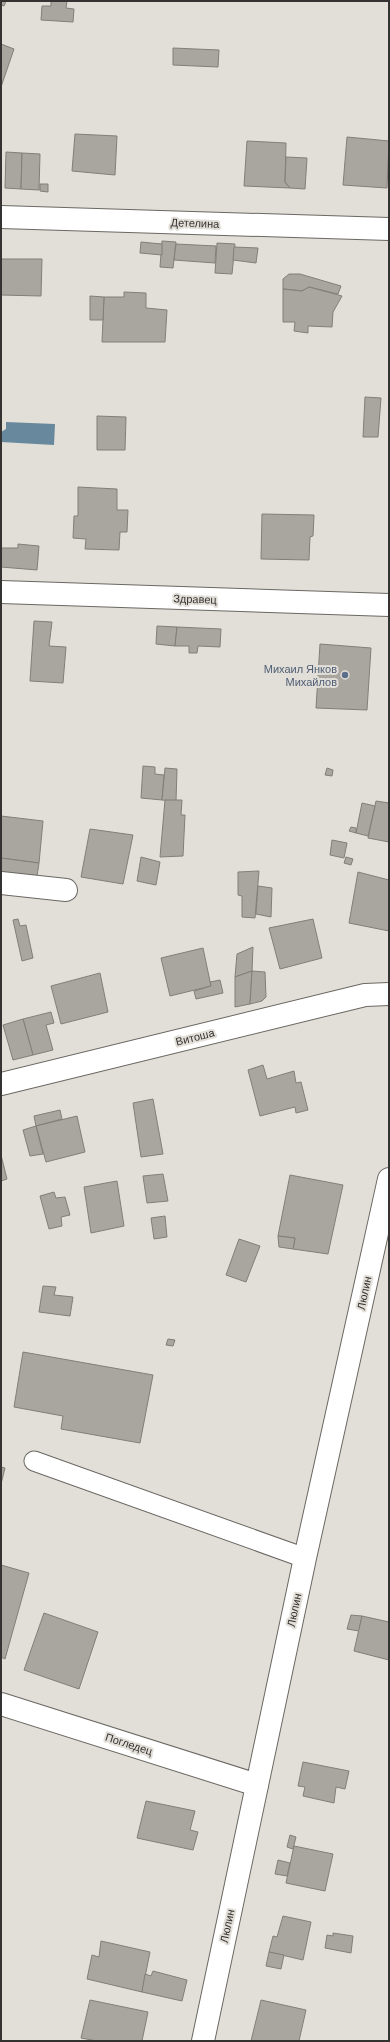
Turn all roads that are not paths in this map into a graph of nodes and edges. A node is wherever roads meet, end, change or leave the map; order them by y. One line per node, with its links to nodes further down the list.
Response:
1 (1, 217): 2 (street, Детелина)
2 (389, 229)
3 (1, 592): 4 (street, Здравец)
4 (389, 605)
5 (1, 883): 6 (street)
6 (66, 890)
7 (389, 994): 8 (street, Витоша)
8 (1, 1084)
9 (389, 1179): 11 (street, Люлин)
10 (34, 1461): 11 (lane)
11 (305, 1558): 13 (street, Люлин)
12 (1, 1704): 13 (street, Погледец)
13 (258, 1785): 14 (street, Люлин)
14 (202, 2041)

